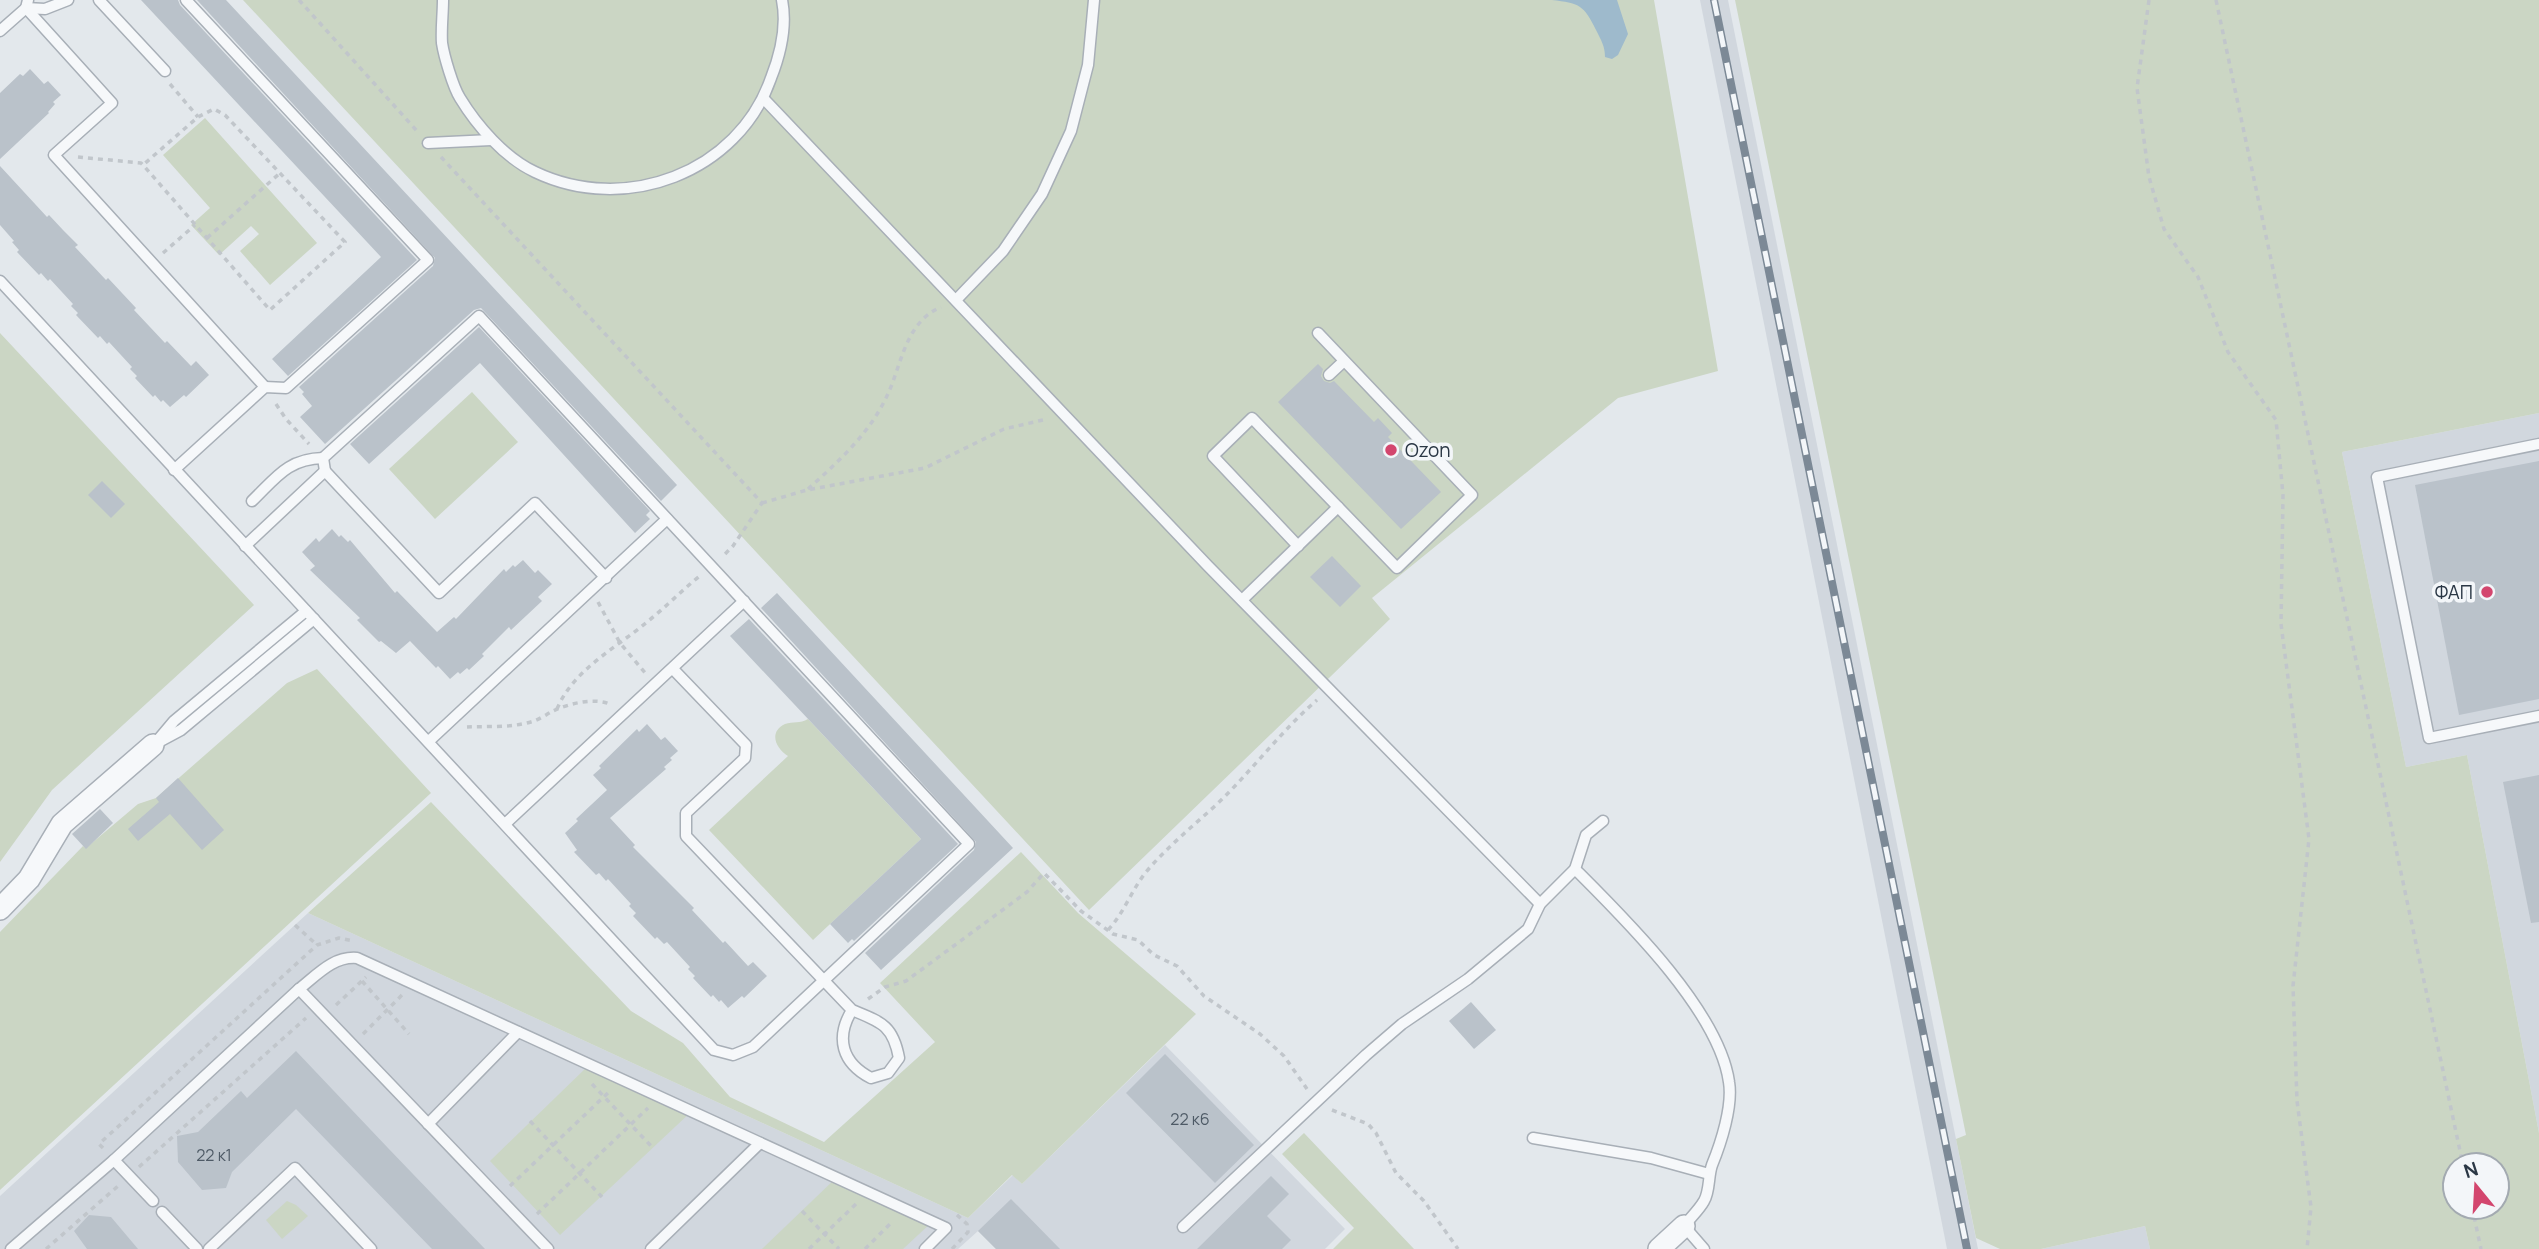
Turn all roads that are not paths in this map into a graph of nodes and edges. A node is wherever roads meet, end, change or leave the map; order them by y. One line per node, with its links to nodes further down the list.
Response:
1 (68, 0): 7 (lane)
2 (99, 0): 9 (lane)
3 (186, 0): 18 (lane)
4 (443, 0): 11 (lane)
5 (782, 0): 10 (lane)
6 (1094, 0): 14 (lane)
7 (27, 4): 8 (lane); 18 (lane)
8 (0, 32)
9 (165, 71)
10 (764, 99): 11 (lane); 14 (lane)
11 (491, 141): 12 (lane)
12 (428, 143)
13 (0, 281): 21 (lane)
14 (956, 300): 29 (lane)
15 (1318, 333): 16 (lane)
16 (1343, 362): 17 (lane); 24 (lane)
17 (1329, 375)
18 (265, 387): 21 (lane)
19 (2539, 444): 33 (lane)
20 (323, 458): 22 (lane); 23 (lane); 25 (lane)
21 (174, 470): 26 (lane)
22 (325, 471): 26 (lane); 28 (lane)
23 (252, 501)
24 (1338, 507): 27 (lane); 27 (lane)
25 (667, 519): 28 (lane); 30 (lane)
26 (245, 546): 31 (lane)
27 (1298, 546): 29 (lane)
28 (606, 578): 34 (lane)
29 (1242, 600): 39 (lane)
30 (744, 601): 32 (lane); 41 (lane)
31 (310, 615): 34 (lane); 35 (lane)
32 (673, 668): 37 (lane); 41 (lane)
33 (2539, 716)
34 (429, 741): 37 (lane)
35 (153, 745): 40 (street)
36 (1603, 821): 38 (lane)
37 (505, 824): 41 (lane)
38 (1575, 869): 39 (lane); 49 (lane)
39 (1540, 904): 53 (lane)
40 (0, 909)
41 (822, 980): 43 (lane)
42 (299, 989): 44 (lane); 45 (lane); 48 (lane)
43 (852, 1010): 43 (lane)
44 (518, 1032): 45 (lane); 47 (lane)
45 (428, 1124): 58 (lane)
46 (1533, 1138): 49 (lane)
47 (761, 1143): 59 (lane); 60 (lane)
48 (114, 1160): 50 (lane); 54 (lane)
49 (1709, 1174): 52 (lane)
50 (153, 1201)
51 (162, 1212): 55 (lane)
52 (1684, 1226): 61 (street); 62 (lane)
53 (1183, 1227)
54 (12, 1249)
55 (197, 1249)
56 (209, 1249): 57 (lane)
57 (371, 1249)
58 (548, 1249)
59 (651, 1249)
60 (925, 1249)
61 (1659, 1249)
62 (1704, 1249)

